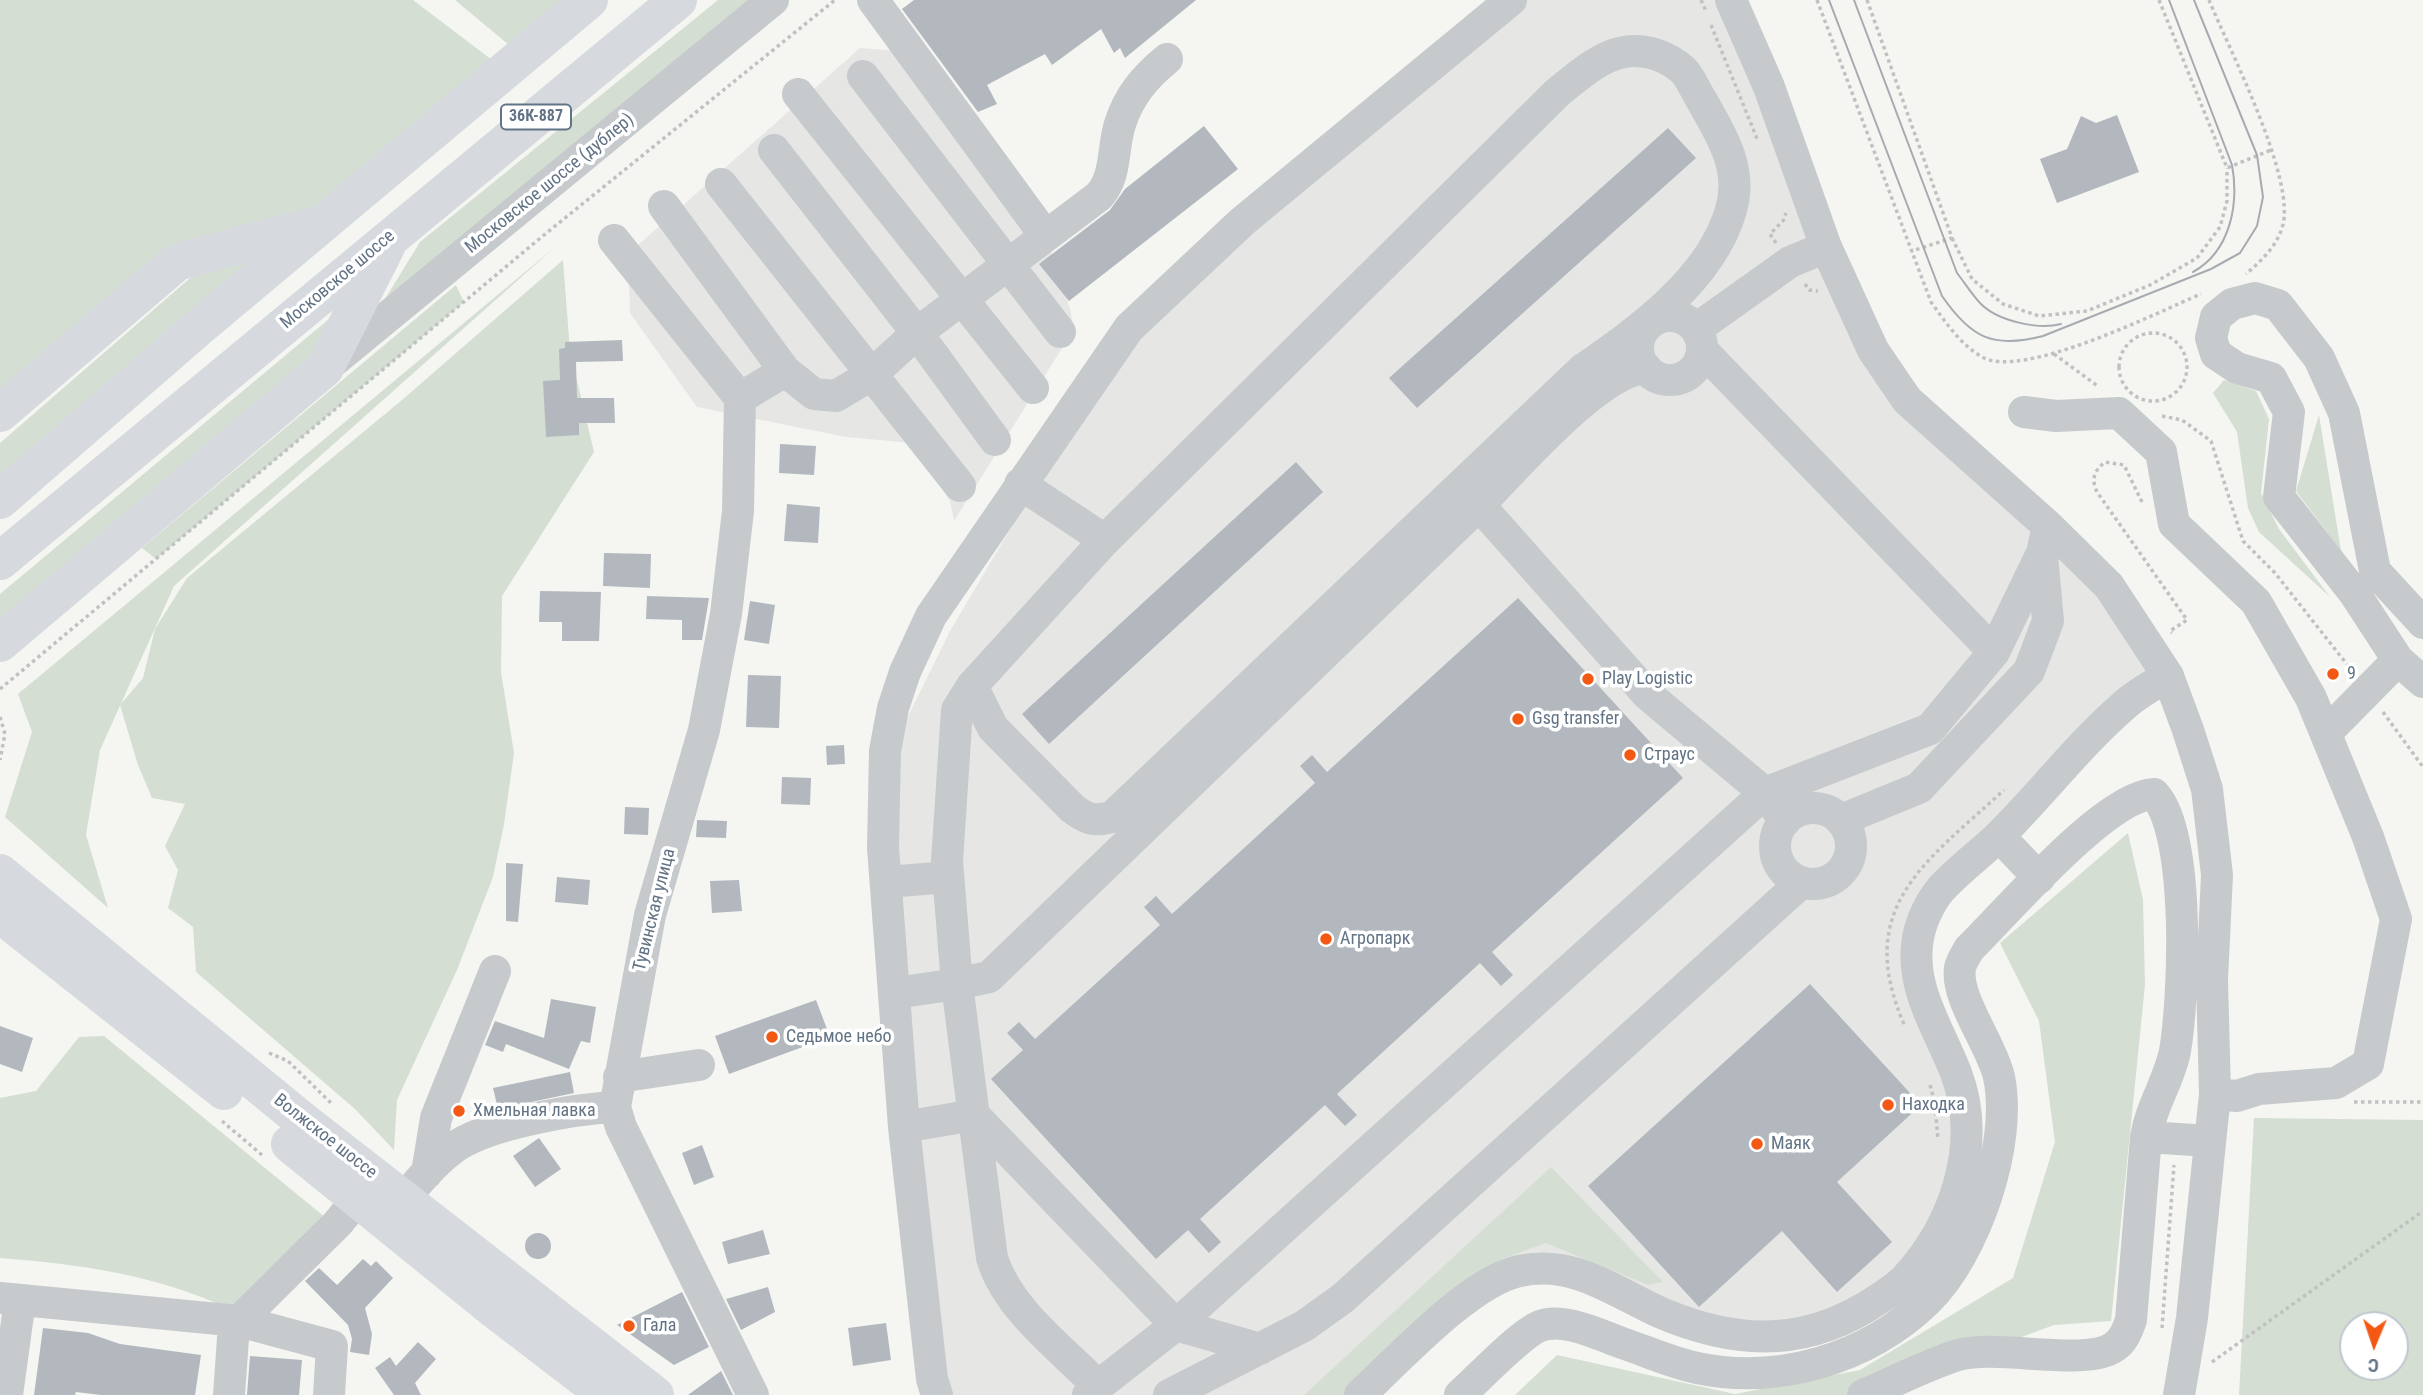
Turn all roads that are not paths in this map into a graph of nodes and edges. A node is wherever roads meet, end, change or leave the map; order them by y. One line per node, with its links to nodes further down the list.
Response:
1 (589, 0): 14 (main road, 36К-887)
2 (678, 0): 16 (main road, Московское шоссе / 36К-887)
3 (773, 0): 25 (street, Московское шоссе (дублер))
4 (873, 0): 15 (street)
5 (1511, 0): 7 (street)
6 (1731, 0): 18 (street)
7 (1478, 11): 34 (street)
8 (1167, 59): 15 (street)
9 (863, 76): 19 (street)
10 (798, 94): 20 (street)
11 (774, 150): 22 (street)
12 (721, 184): 28 (street)
13 (664, 206): 27 (street)
14 (322, 223): 32 (main road); 36 (main road, 36К-887)
15 (1044, 234): 19 (street)
16 (393, 235): 25 (main road); 40 (main road, Московское шоссе / 36К-887)
17 (614, 240): 30 (street)
18 (1826, 247): 24 (street); 39 (street)
19 (1007, 263): 20 (street); 23 (street)
20 (960, 300): 22 (street); 29 (street)
21 (1651, 322): 24 (street); 26 (street); 38 (street); 47 (street)
22 (917, 332): 28 (street); 33 (street)
23 (1060, 332)
24 (1699, 339): 26 (street); 43 (street)
25 (326, 368): 42 (main road)
26 (1646, 368): 37 (street)
27 (785, 371): 28 (street); 30 (street)
28 (871, 375): 35 (street)
29 (1033, 388)
30 (740, 398): 63 (street, Тувинская улица)
31 (2024, 412): 48 (street)
32 (0, 413)
33 (995, 440)
34 (1020, 484): 38 (street); 56 (street)
35 (960, 486)
36 (0, 500)
37 (1479, 505): 49 (street); 60 (street)
38 (1105, 540): 47 (street)
39 (2045, 540): 43 (street); 45 (street); 50 (street)
40 (0, 561)
41 (2423, 623): 44 (street)
42 (0, 643)
43 (1994, 652): 49 (street)
44 (2398, 660): 46 (street); 48 (street)
45 (2168, 676): 52 (street); 64 (street)
46 (2423, 682)
47 (972, 686): 54 (street)
48 (2326, 733): 64 (street)
49 (1765, 793): 51 (street); 73 (street)
50 (1841, 820): 51 (street); 57 (street)
51 (1785, 821): 57 (street)
52 (1999, 836): 55 (street); 84 (street)
53 (0, 873): 69 (main road, Волжское шоссе)
54 (948, 877): 56 (street); 60 (street)
55 (2039, 878): 67 (street); 85 (street)
56 (887, 882): 61 (street)
57 (1802, 882): 74 (street)
58 (0, 914): 70 (main road, Волжское шоссе)
59 (495, 971): 69 (street)
60 (957, 984): 61 (street); 65 (street)
61 (895, 993): 66 (street)
62 (699, 1065): 63 (street)
63 (617, 1092): 69 (street); 81 (street)
64 (2215, 1094): 68 (street)
65 (974, 1115): 66 (street); 73 (street); 75 (street)
66 (904, 1127): 82 (street)
67 (2146, 1137): 68 (street); 86 (street)
68 (2210, 1141): 87 (street)
69 (416, 1185): 80 (main road, Волжское шоссе)
70 (358, 1198): 72 (street); 79 (main road, Волжское шоссе)
71 (10, 1299): 72 (street); 76 (street)
72 (239, 1321): 77 (street); 78 (street)
73 (1176, 1325): 74 (street); 75 (street)
74 (1260, 1349): 83 (street)
75 (1093, 1390)
76 (7, 1395)
77 (229, 1395)
78 (328, 1395)
79 (606, 1395)
80 (654, 1395)
81 (753, 1395)
82 (937, 1395)
83 (1169, 1395)
84 (1360, 1395)
85 (1460, 1395)
86 (1863, 1395)
87 (2179, 1395)

